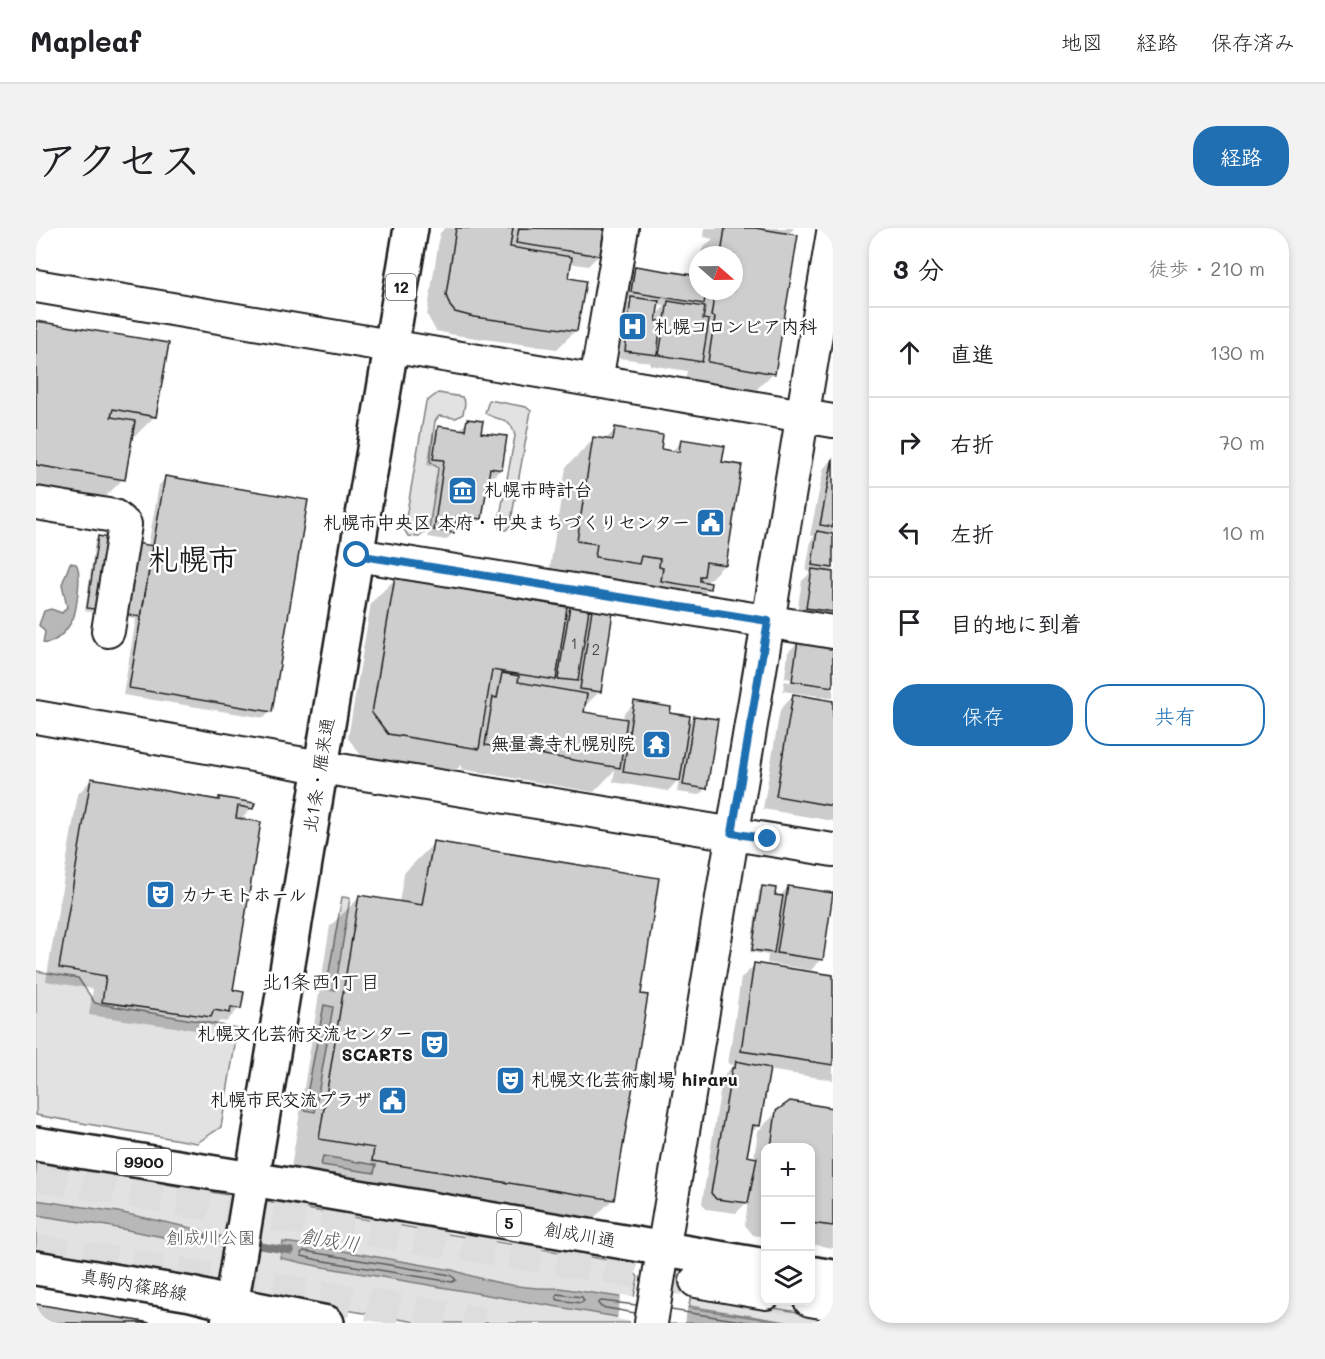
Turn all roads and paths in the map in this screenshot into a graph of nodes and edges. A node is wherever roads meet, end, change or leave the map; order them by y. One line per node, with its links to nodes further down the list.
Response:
1 (411, 228): 5 (main road, 北1条・雁来通 / 12)
2 (622, 228): 6 (street)
3 (833, 233): 7 (street)
4 (36, 286): 5 (street)
5 (391, 346): 6 (street); 10 (main road, 北1条・雁来通 / 12)
6 (597, 381): 7 (street)
7 (802, 416): 8 (street); 11 (street)
8 (833, 421)
9 (36, 503): 12 (street)
10 (357, 555): 11 (street); 15 (main road, 北1条・雁来通 / 12)
11 (768, 621): 13 (street); 16 (street)
12 (108, 632)
13 (833, 632)
14 (36, 717): 15 (street)
15 (321, 767): 16 (street); 19 (main road, 北1条・雁来通 / 12)
16 (732, 833): 17 (street); 20 (street)
17 (833, 850)
18 (36, 1144): 19 (main road, 9900)
19 (252, 1179): 20 (main road, 創成川通 / 5); 30 (main road, 北1条・雁来通 / 12)
20 (663, 1249): 21 (main road, 創成川通 / 5); 29 (street)
21 (761, 1265)
22 (36, 1268): 30 (main road, 真駒内篠路線)
23 (815, 1274): 24 (main road)
24 (833, 1277)
25 (696, 1281): 26 (street)
26 (761, 1292)
27 (815, 1301): 28 (street)
28 (833, 1304)
29 (653, 1309)
30 (230, 1314): 31 (main road)
31 (327, 1323)

